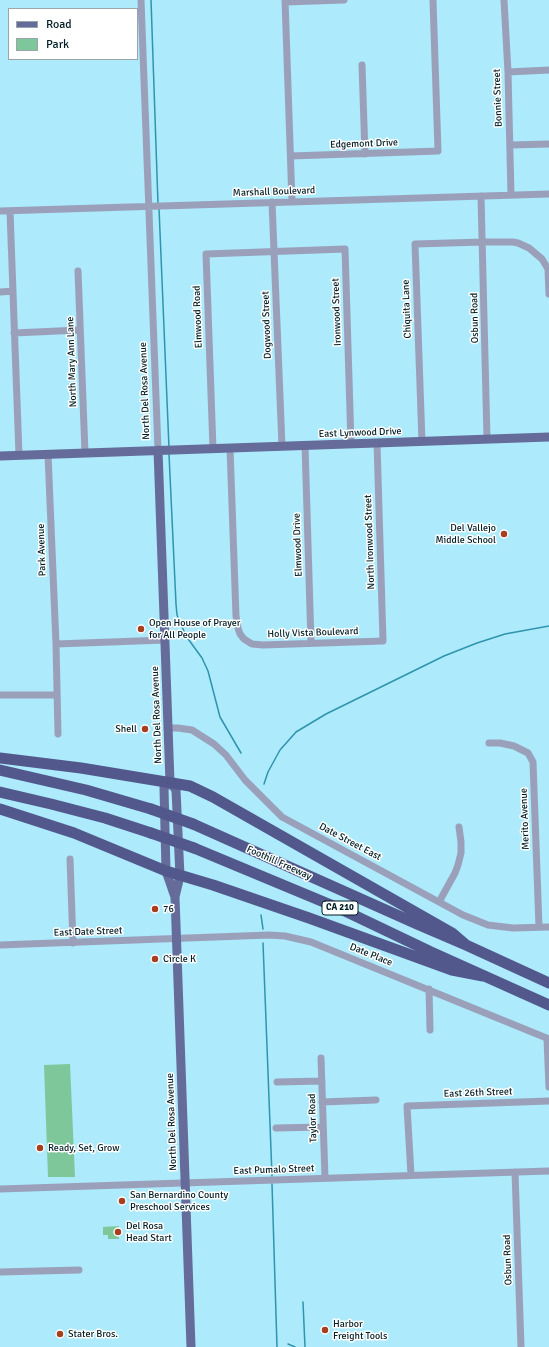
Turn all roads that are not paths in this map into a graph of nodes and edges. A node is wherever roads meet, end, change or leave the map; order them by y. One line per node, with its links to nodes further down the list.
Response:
1 (141, 0): 18 (street, North Del Rosa Avenue)
2 (344, 0): 5 (street)
3 (433, 0): 11 (street, Edgemont Drive)
4 (504, 0): 8 (street, Bonnie Street)
5 (285, 1): 12 (street)
6 (362, 65): 11 (street)
7 (549, 70): 8 (street)
8 (508, 72): 10 (street, Bonnie Street)
9 (549, 144): 10 (street)
10 (510, 145): 14 (street, Bonnie Street)
11 (365, 154): 12 (street, Edgemont Drive)
12 (291, 156): 17 (street)
13 (549, 194): 14 (street, Marshall Boulevard)
14 (510, 195): 15 (street, Marshall Boulevard)
15 (481, 196): 17 (street, Marshall Boulevard); 21 (street, Osbun Road)
16 (272, 202): 17 (street, Marshall Boulevard); 18 (street, Marshall Boulevard); 22 (street, Dogwood Street)
17 (292, 202)
18 (156, 206): 20 (street, Marshall Boulevard); 38 (street, North Del Rosa Avenue)
19 (0, 211): 20 (street, Marshall Boulevard)
20 (10, 211): 24 (street)
21 (483, 242): 26 (street); 30 (street, Osbun Road); 31 (street, Chiquita Lane)
22 (274, 252): 33 (street, Ironwood Street); 35 (street, Dogwood Street); 36 (street, Elmwood Road)
23 (78, 271): 27 (street, North Mary Ann Lane)
24 (13, 291): 25 (street); 28 (street)
25 (0, 292)
26 (549, 294)
27 (80, 330): 28 (street); 39 (street, North Mary Ann Lane)
28 (14, 333): 41 (street)
29 (549, 436): 30 (main road, East Lynwood Drive)
30 (487, 439): 31 (main road, East Lynwood Drive)
31 (422, 442): 32 (main road, East Lynwood Drive)
32 (377, 443): 33 (main road, East Lynwood Drive); 44 (street, North Ironwood Street)
33 (351, 444): 34 (main road, East Lynwood Drive)
34 (305, 445): 35 (main road, East Lynwood Drive); 45 (street, Elmwood Drive)
35 (282, 446): 37 (main road, East Lynwood Drive)
36 (213, 448): 37 (main road, East Lynwood Drive); 38 (main road, East Lynwood Drive)
37 (230, 448): 45 (street, Holly Vista Boulevard)
38 (165, 450): 39 (main road, East Lynwood Drive); 43 (main road, North Del Rosa Avenue)
39 (85, 453): 40 (main road, East Lynwood Drive)
40 (48, 454): 41 (main road, East Lynwood Drive); 46 (street, Park Avenue)
41 (19, 455): 42 (main road, East Lynwood Drive)
42 (0, 456)
43 (165, 640): 46 (street); 49 (main road, North Del Rosa Avenue)
44 (383, 641): 45 (street, Holly Vista Boulevard)
45 (311, 643)
46 (56, 644): 48 (street, Park Avenue)
47 (0, 695): 48 (street)
48 (57, 695): 50 (street, Park Avenue)
49 (168, 728): 54 (main road, North Del Rosa Avenue); 62 (street, Date Street East)
50 (58, 734)
51 (489, 743): 63 (street, Merito Avenue)
52 (0, 758): 54 (highway)
53 (0, 770): 68 (highway, Foothill Freeway / CA 210, bridge)
54 (170, 782): 59 (main road, North Del Rosa Avenue); 60 (main road, North Del Rosa Avenue); 68 (highway)
55 (0, 792): 69 (highway, Foothill Freeway / CA 210, bridge)
56 (0, 809): 59 (highway)
57 (459, 827): 62 (street)
58 (70, 859): 66 (street)
59 (166, 872): 60 (highway); 61 (main road, North Del Rosa Avenue)
60 (180, 876): 61 (main road, North Del Rosa Avenue); 69 (highway)
61 (175, 897): 65 (main road, North Del Rosa Avenue)
62 (439, 902): 63 (street, Date Street East)
63 (539, 927): 64 (street, Date Street East)
64 (549, 927)
65 (177, 939): 66 (street, East Date Street); 71 (street, Date Place); 88 (main road, North Del Rosa Avenue)
66 (73, 943): 67 (street, East Date Street)
67 (0, 945)
68 (466, 945): 70 (highway, Foothill Freeway / CA 210)
69 (483, 976): 72 (highway, Foothill Freeway / CA 210)
70 (549, 983)
71 (429, 989): 73 (street); 74 (street, Date Place)
72 (549, 1006)
73 (430, 1030)
74 (548, 1039): 78 (street)
75 (321, 1058): 76 (street, Taylor Road)
76 (322, 1081): 77 (street); 81 (street, Taylor Road)
77 (277, 1082)
78 (549, 1086)
79 (376, 1100): 81 (street)
80 (549, 1101): 86 (street, East 26th Street)
81 (322, 1102): 82 (street, Taylor Road)
82 (323, 1127): 83 (street); 87 (street, Taylor Road)
83 (276, 1128)
84 (549, 1171): 85 (street, East Pumalo Street)
85 (515, 1172): 86 (street, East Pumalo Street); 93 (street, Osbun Road)
86 (411, 1175): 87 (street, East Pumalo Street)
87 (325, 1178): 88 (street, East Pumalo Street)
88 (185, 1183): 89 (street, East Pumalo Street); 92 (main road, North Del Rosa Avenue)
89 (0, 1189)
90 (78, 1270): 91 (street)
91 (0, 1272)
92 (191, 1347)
93 (521, 1347)

